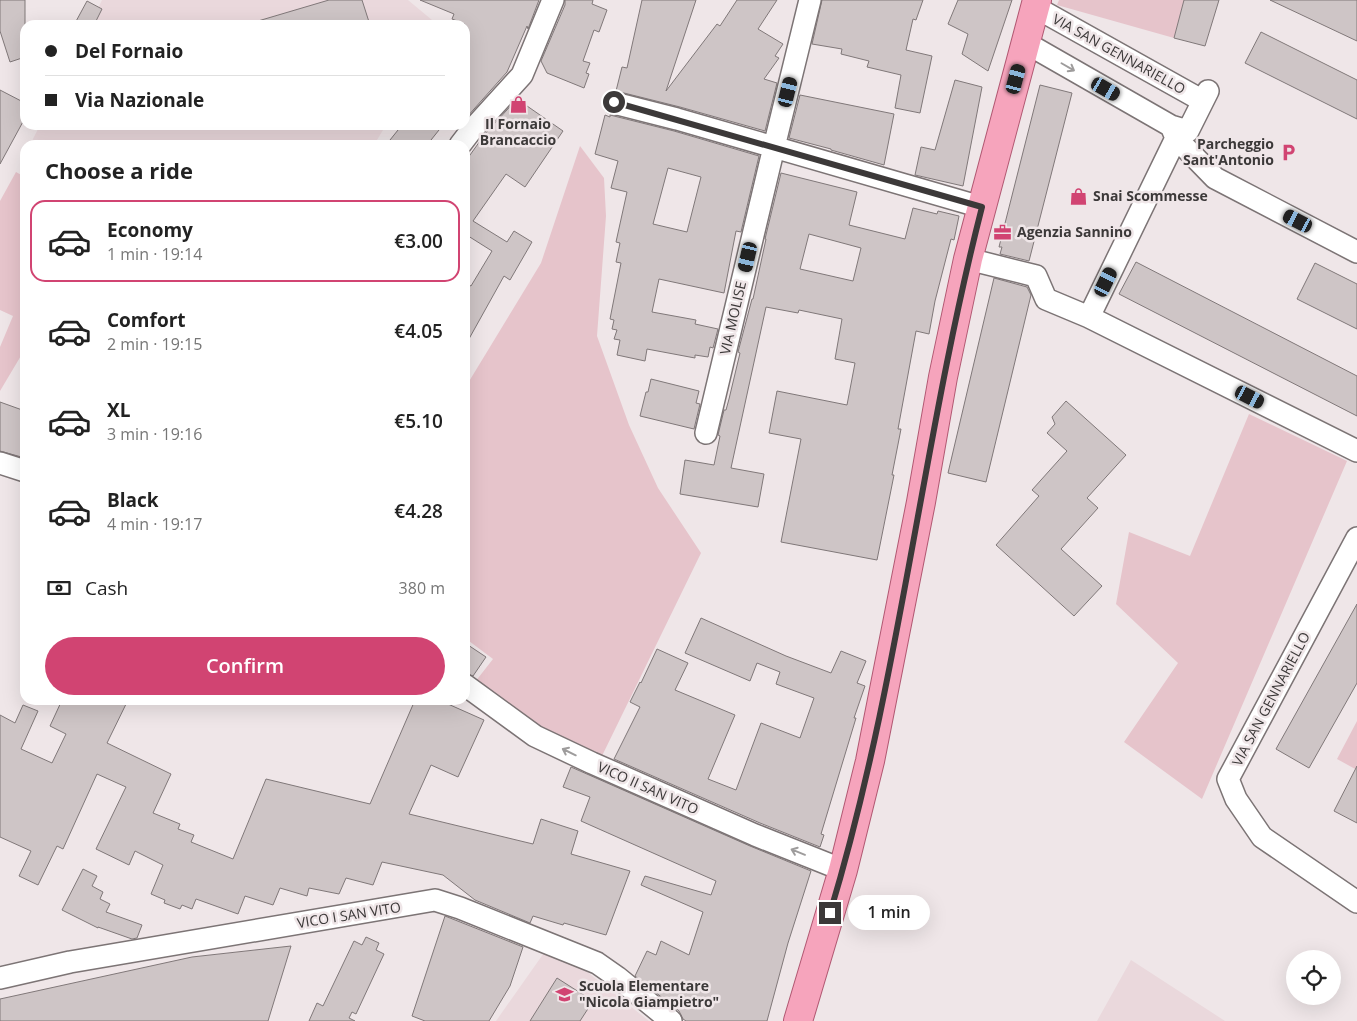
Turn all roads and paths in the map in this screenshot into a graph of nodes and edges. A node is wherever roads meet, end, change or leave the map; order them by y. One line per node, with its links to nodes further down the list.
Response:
1 (553, 0): 7 (street)
2 (810, 0): 8 (street, VIA MOLISE)
3 (1036, 3): 4 (main road); 6 (street, VIA SAN GENNARIELLO)
4 (1026, 43): 6 (street, one-way to 6); 9 (main road)
5 (614, 102): 8 (street)
6 (1179, 132): 10 (street); 12 (street)
7 (464, 140)
8 (774, 147): 9 (street); 13 (street, VIA MOLISE)
9 (982, 207): 11 (main road)
10 (1357, 252)
11 (968, 258): 12 (street); 19 (main road)
12 (1089, 317): 14 (street)
13 (706, 433)
14 (1357, 451)
15 (0, 463): 16 (street)
16 (20, 469)
17 (1357, 538): 20 (street, VIA SAN GENNARIELLO)
18 (470, 689): 19 (street, VICO II SAN VITO, one-way to 18)
19 (843, 870): 23 (main road)
20 (1357, 902)
21 (0, 978): 22 (street, VICO I SAN VITO)
22 (671, 1021)
23 (798, 1021)

